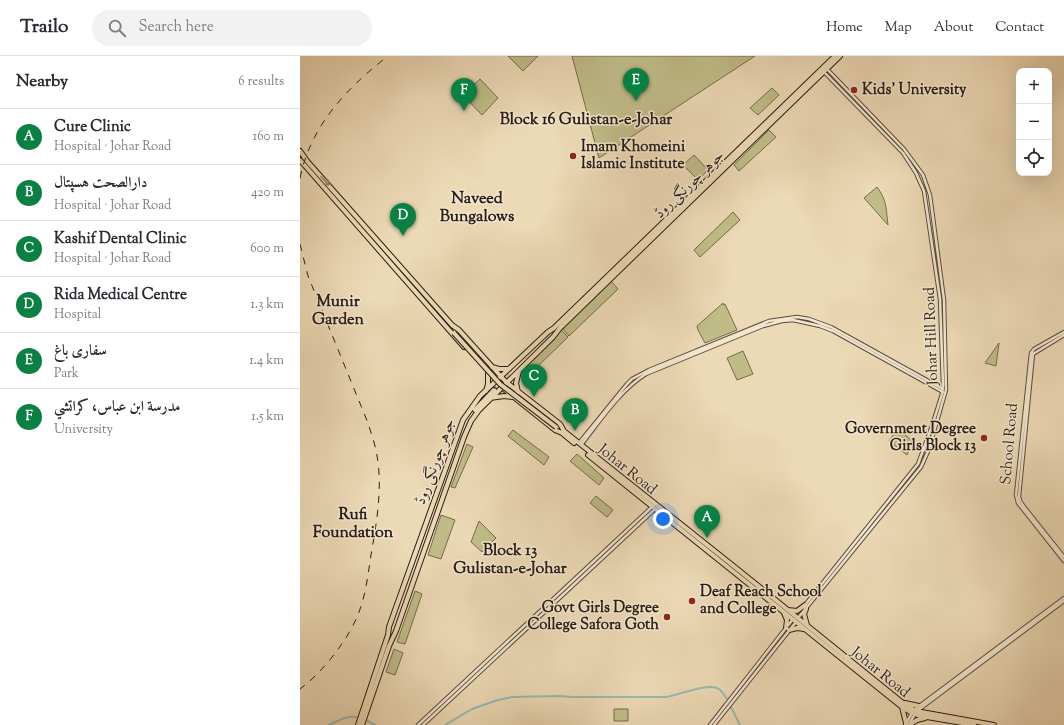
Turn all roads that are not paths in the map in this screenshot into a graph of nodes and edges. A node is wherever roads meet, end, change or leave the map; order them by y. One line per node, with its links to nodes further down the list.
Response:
1 (835, 56): 4 (main road, جوہر چورنگی روڈ)
2 (840, 56): 3 (main road, جوہر چورنگی روڈ)
3 (825, 72): 4 (main road, جوہر چورنگی روڈ); 5 (street, Johar Hill Road); 6 (street, Johar Hill Road)
4 (802, 90): 12 (main road, جوہر چورنگی روڈ)
5 (894, 137): 6 (street); 10 (street, Johar Hill Road)
6 (891, 140): 10 (street, Johar Hill Road)
7 (300, 151): 9 (main road, one-way to 9)
8 (300, 160): 9 (main road)
9 (386, 254): 11 (main road)
10 (943, 311): 15 (street, Johar Hill Road)
11 (450, 326): 14 (main road, Johar Road); 18 (main road, Johar Road); 28 (main road, bridge)
12 (555, 330): 16 (main road, جوہر چورنگی روڈ); 17 (main road, جوہر چورنگی روڈ)
13 (1064, 333): 31 (street, School Road)
14 (490, 366): 17 (main road); 19 (main road, Johar Road)
15 (944, 369): 25 (street, Johar Hill Road); 25 (street, Johar Hill Road)
16 (519, 371): 17 (main road, جوہر چورنگی روڈ); 24 (main road)
17 (510, 373): 19 (main road, جوہر چورنگی روڈ); 20 (main road, جوہر چورنگی روڈ)
18 (488, 374): 21 (main road, Johar Road); 23 (main road)
19 (501, 377): 20 (main road, Johar Road); 21 (main road, جوہر چورنگی روڈ)
20 (506, 382): 22 (main road, جوہر چورنگی روڈ); 24 (main road, Johar Road)
21 (494, 387): 22 (main road, Johar Road); 22 (main road, جوہر چورنگی روڈ); 23 (main road, جوہر چورنگی روڈ); 27 (main road, جوہر چورنگی روڈ); 42 (main road, جوہر چورنگی روڈ)
22 (501, 387): 26 (main road, Johar Road)
23 (485, 391): 42 (main road, جوہر چورنگی روڈ)
24 (518, 392): 28 (main road, Johar Road)
25 (944, 392): 29 (street); 37 (street, Johar Hill Road)
26 (513, 397): 27 (main road); 28 (main road, Johar Road)
27 (490, 398): 42 (main road, جوہر چورنگی روڈ)
28 (563, 432): 29 (main road, Johar Road); 30 (main road, Johar Road)
29 (580, 444): 34 (main road, Johar Road)
30 (654, 507): 34 (main road, Johar Road); 43 (street)
31 (1058, 552): 32 (street, School Road); 33 (street, School Road)
32 (1064, 557)
33 (1064, 561)
34 (740, 574): 38 (main road, Johar Road)
35 (1064, 598): 45 (street)
36 (1064, 601): 46 (street)
37 (808, 604): 38 (main road); 39 (street, Johar Hill Road); 40 (main road)
38 (784, 610): 39 (main road, Johar Road); 41 (main road)
39 (796, 619): 40 (main road, Johar Road); 41 (street, Johar Hill Road)
40 (807, 628): 41 (main road); 44 (main road, Johar Road)
41 (788, 629): 51 (street); 52 (street)
42 (390, 636): 48 (main road, جوہر چورنگی روڈ)
43 (502, 649): 49 (street); 50 (street)
44 (902, 705): 45 (main road); 46 (main road, Johar Road); 53 (main road)
45 (919, 706): 46 (street)
46 (914, 712): 47 (main road, Johar Road); 53 (street); 55 (main road, Johar Road)
47 (927, 717): 53 (main road); 54 (main road, Johar Road)
48 (361, 724)
49 (418, 725)
50 (423, 725)
51 (710, 725)
52 (714, 725)
53 (907, 725)
54 (974, 725)
55 (994, 725)

